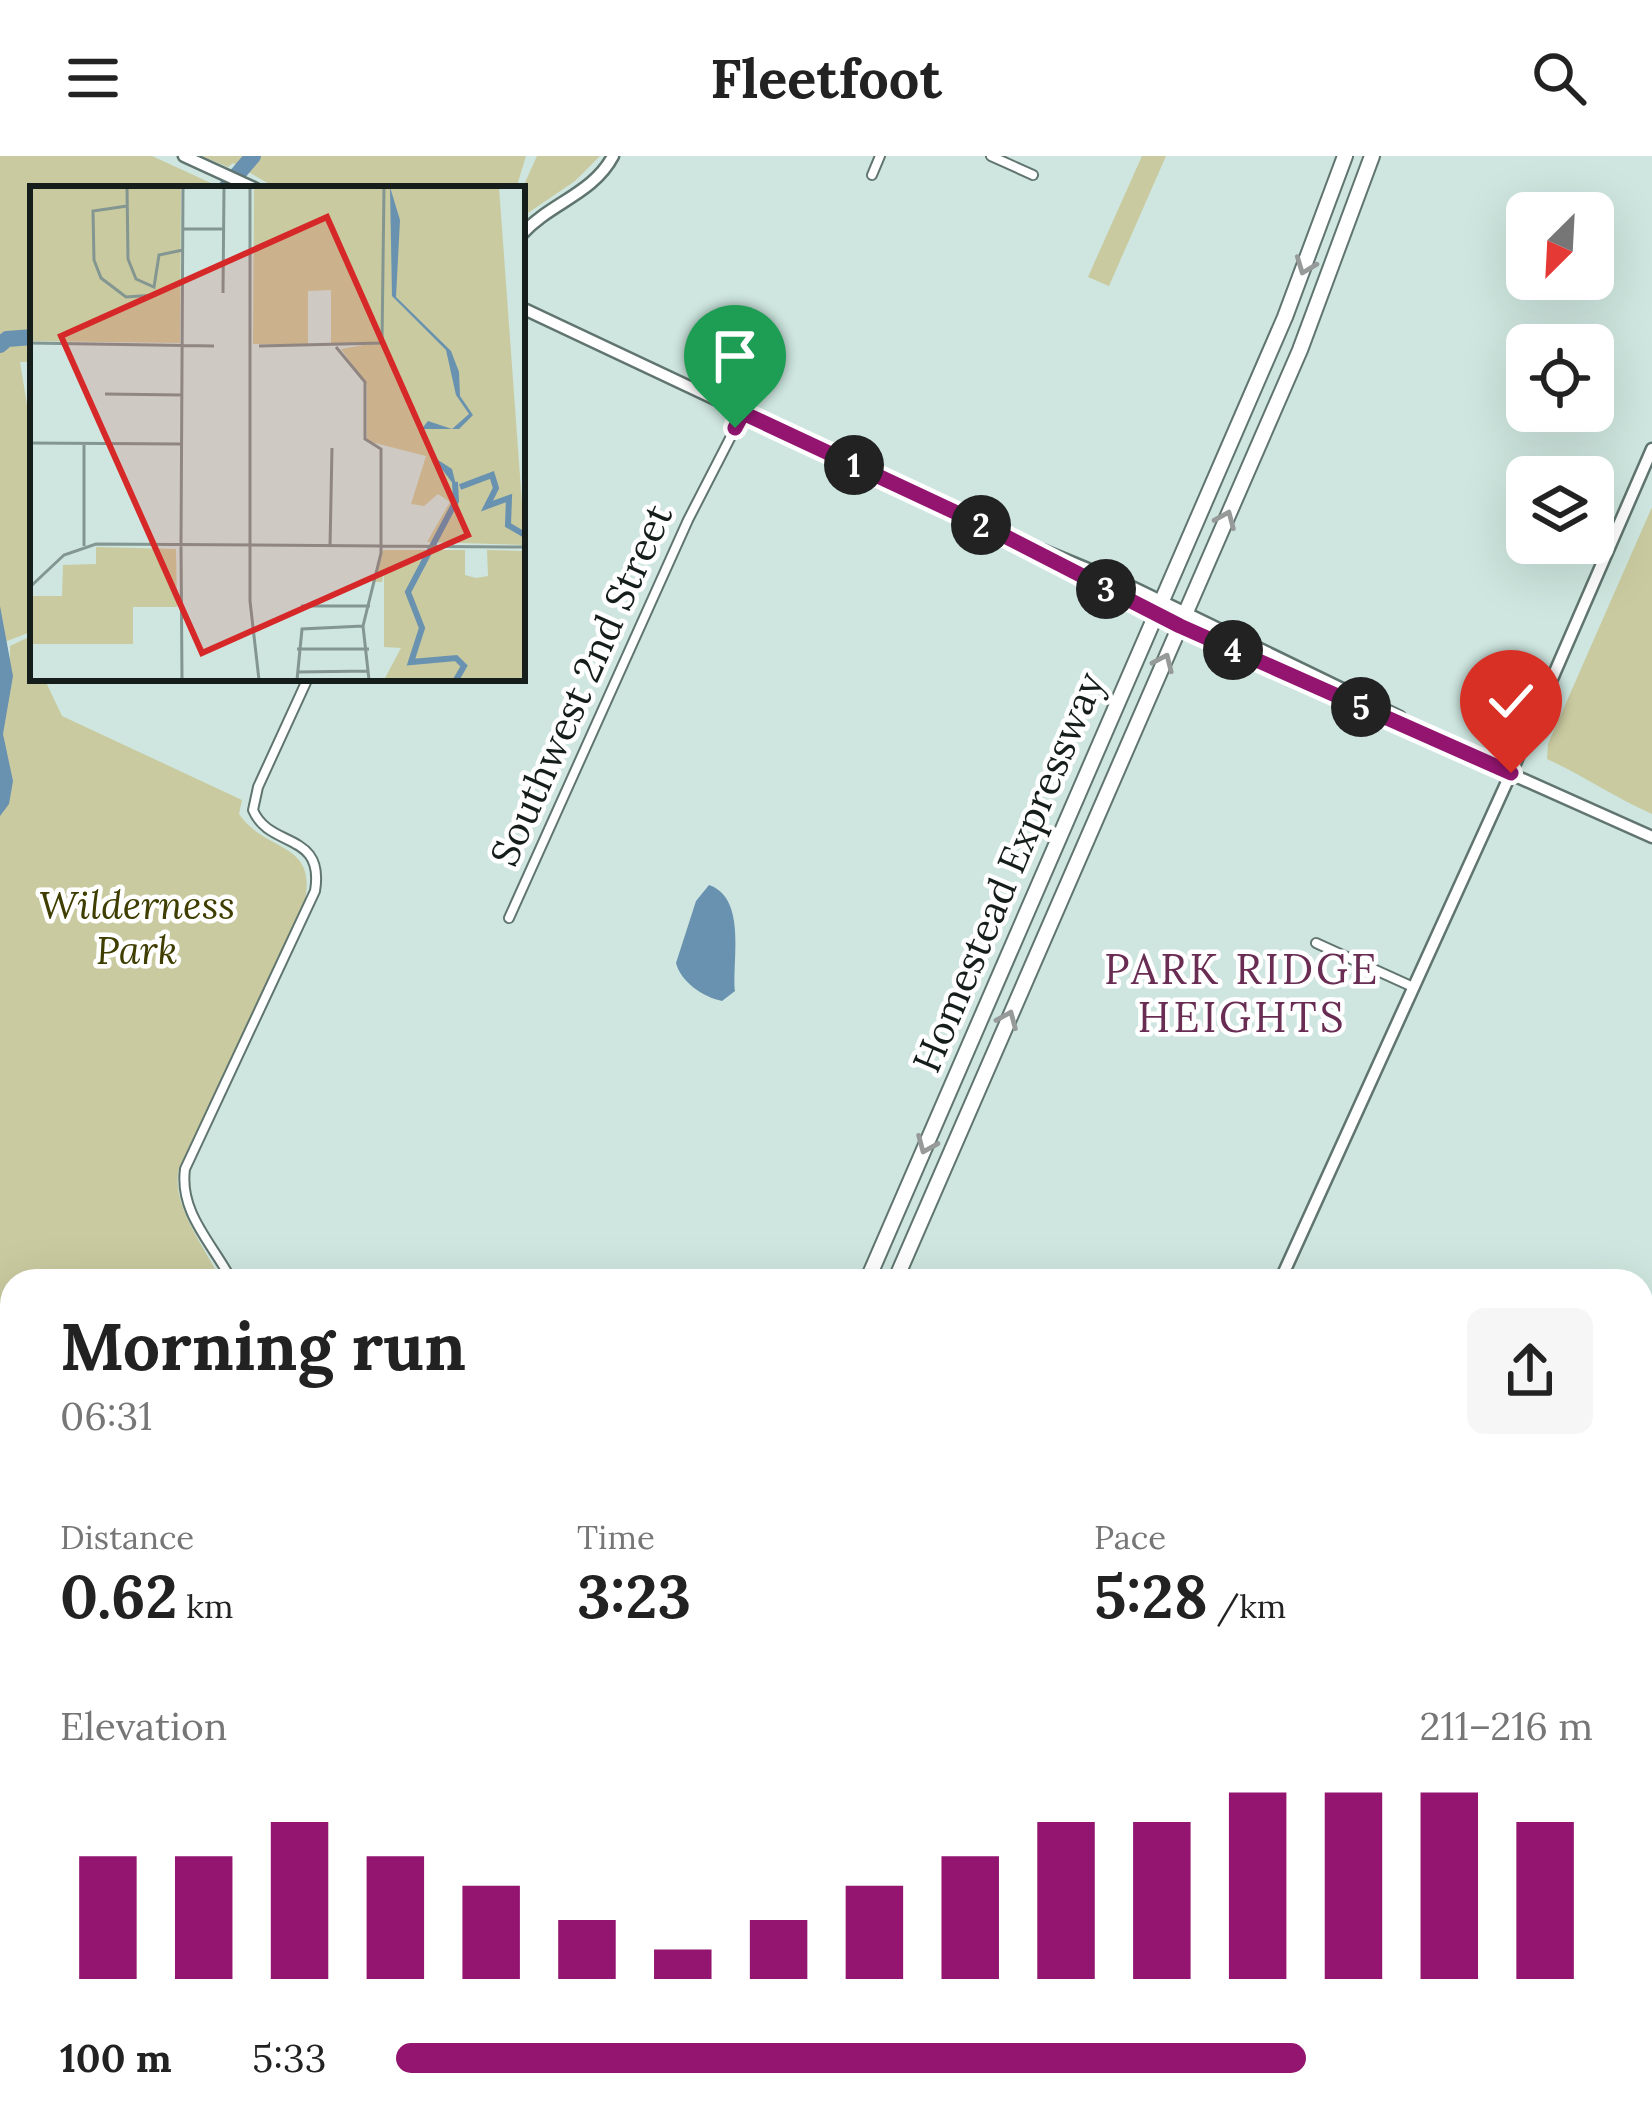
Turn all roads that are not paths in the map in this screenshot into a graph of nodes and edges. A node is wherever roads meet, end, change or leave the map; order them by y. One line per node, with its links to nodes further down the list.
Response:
1 (184, 156): 9 (main road)
2 (614, 156): 10 (main road)
3 (880, 156): 7 (street)
4 (991, 156): 8 (street)
5 (1345, 156): 14 (highway, Homestead Expressway, one-way to 14)
6 (1372, 156): 15 (highway, Homestead Expressway, one-way to 6)
7 (872, 175)
8 (1033, 175)
9 (249, 186)
10 (525, 231)
11 (525, 309): 12 (main road)
12 (743, 413): 14 (main road); 19 (street, Southwest 2nd Street)
13 (1652, 449): 17 (main road)
14 (1159, 607): 15 (main road); 23 (highway, Homestead Expressway, one-way to 23)
15 (1182, 620): 17 (main road); 24 (highway, Homestead Expressway, one-way to 15)
16 (307, 681): 22 (street)
17 (1511, 773): 18 (main road); 21 (main road)
18 (1652, 837)
19 (509, 918)
20 (1316, 944): 21 (street)
21 (1413, 987): 25 (main road)
22 (225, 1269)
23 (872, 1269)
24 (900, 1269)
25 (1285, 1269)

